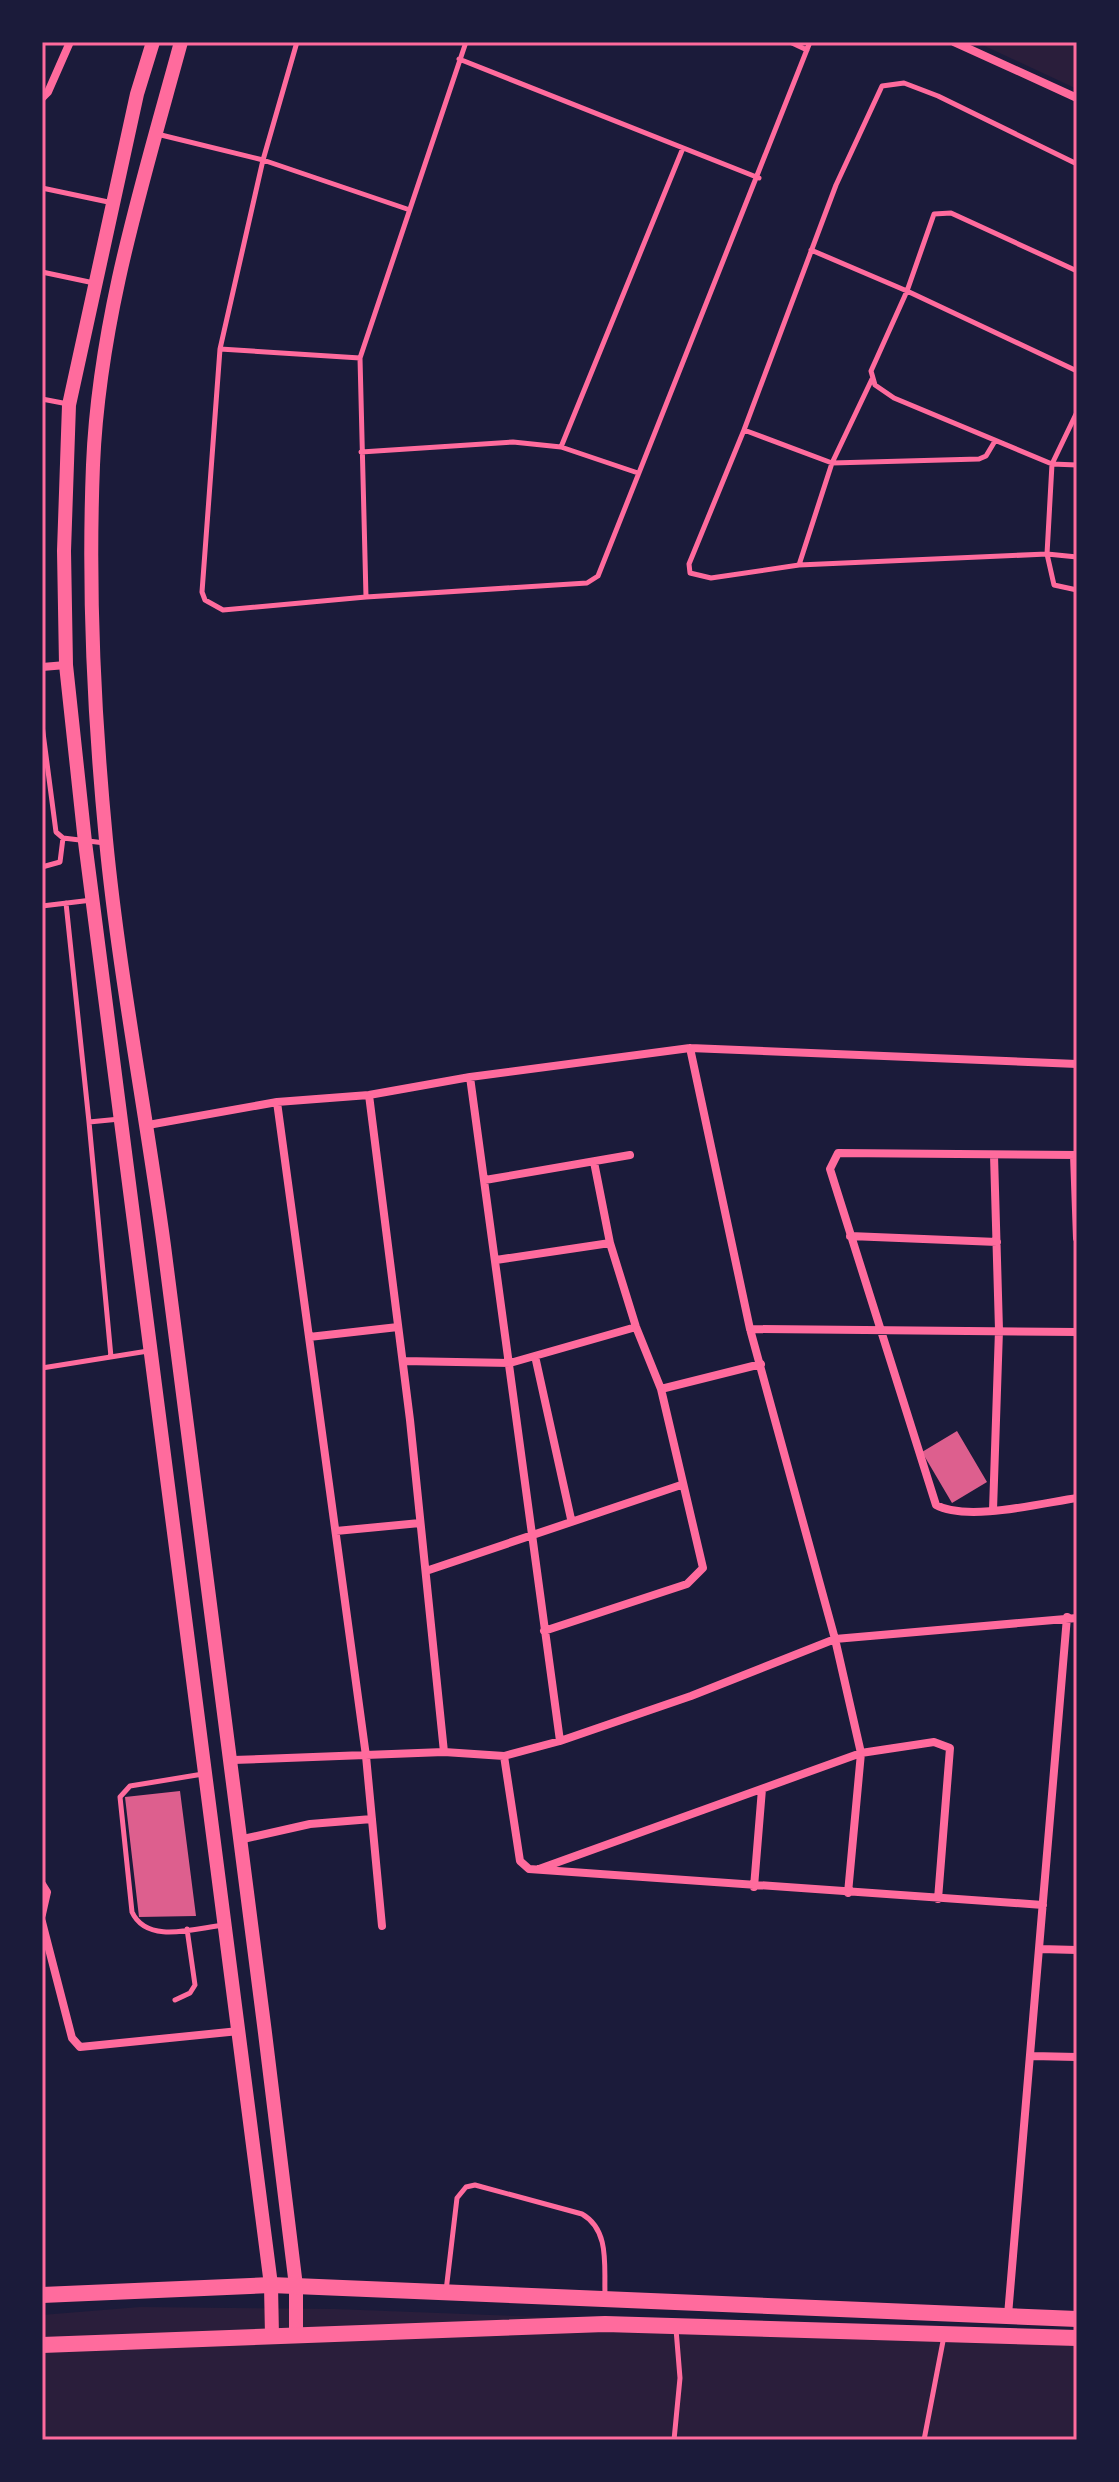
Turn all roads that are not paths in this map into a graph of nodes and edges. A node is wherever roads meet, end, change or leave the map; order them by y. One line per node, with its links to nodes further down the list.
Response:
1 (70, 42): 11 (street)
2 (153, 42): 19 (main road)
3 (181, 42): 13 (main road)
4 (297, 42): 15 (lane)
5 (466, 42): 10 (lane)
6 (790, 42): 9 (lane)
7 (810, 42): 9 (lane)
8 (954, 42): 12 (street)
9 (808, 50): 17 (lane)
10 (459, 59): 14 (lane); 20 (lane)
11 (42, 98)
12 (1077, 98)
13 (156, 134): 15 (lane); 38 (main road)
14 (683, 148): 17 (lane); 35 (lane)
15 (263, 160): 20 (lane); 26 (lane)
16 (1077, 164): 21 (lane)
17 (759, 178): 42 (lane)
18 (42, 188): 19 (lane)
19 (114, 203): 24 (main road)
20 (407, 209): 27 (lane)
21 (811, 250): 25 (lane); 33 (lane)
22 (1077, 271): 25 (lane)
23 (42, 272): 24 (lane)
24 (98, 284): 31 (main road)
25 (907, 291): 28 (lane); 29 (lane)
26 (220, 349): 27 (lane); 47 (lane)
27 (360, 358): 36 (lane)
28 (1077, 371)
29 (872, 379): 34 (lane); 39 (lane)
30 (42, 399): 31 (lane)
31 (69, 405): 37 (main road)
32 (1077, 412): 40 (lane)
33 (744, 430): 39 (lane); 45 (lane)
34 (995, 441): 39 (lane); 40 (lane)
35 (561, 447): 36 (lane); 42 (lane)
36 (361, 452): 47 (lane)
37 (67, 461): 38 (main road); 48 (main road)
38 (93, 463): 53 (main road)
39 (832, 463): 45 (lane)
40 (1052, 464): 41 (lane); 43 (lane)
41 (1077, 465)
42 (638, 473): 47 (lane)
43 (1047, 554): 44 (lane); 45 (lane); 46 (lane)
44 (1077, 557)
45 (799, 565)
46 (1077, 590)
47 (366, 597)
48 (66, 665): 49 (street); 52 (main road)
49 (42, 667)
50 (42, 725): 51 (lane)
51 (63, 838): 52 (lane); 54 (lane)
52 (85, 842): 53 (lane); 55 (main road)
53 (106, 843): 65 (main road)
54 (42, 867)
55 (93, 899): 56 (lane); 63 (main road)
56 (66, 903): 57 (lane); 64 (lane)
57 (42, 906)
58 (690, 1048): 59 (street); 60 (street); 79 (street)
59 (1077, 1064)
60 (470, 1077): 61 (street); 70 (street)
61 (369, 1095): 62 (street); 76 (street)
62 (277, 1102): 65 (street); 82 (street)
63 (121, 1119): 64 (lane); 83 (main road)
64 (89, 1122): 85 (lane)
65 (148, 1125): 108 (main road)
66 (630, 1155): 69 (street)
67 (994, 1155): 68 (street); 71 (street); 73 (street)
68 (1075, 1155): 72 (street)
69 (594, 1162): 70 (street); 74 (street)
70 (485, 1180): 75 (street)
71 (850, 1236): 73 (street); 78 (street)
72 (1077, 1238)
73 (997, 1242): 80 (street)
74 (610, 1243): 75 (street); 77 (street)
75 (496, 1260): 87 (street)
76 (398, 1327): 82 (street); 86 (street)
77 (636, 1327): 84 (street); 90 (street)
78 (877, 1328): 79 (street); 80 (street); 93 (street)
79 (750, 1329): 88 (street)
80 (999, 1330): 81 (street); 93 (street)
81 (1077, 1332)
82 (309, 1337): 96 (street)
83 (151, 1351): 85 (lane); 109 (main road)
84 (535, 1356): 87 (street); 94 (street)
85 (111, 1357): 89 (lane)
86 (403, 1361): 87 (street); 95 (street)
87 (510, 1363): 97 (street)
88 (761, 1364): 90 (street); 102 (street)
89 (42, 1368)
90 (661, 1389): 91 (street)
91 (681, 1485): 94 (street); 101 (street)
92 (1077, 1498): 93 (street)
93 (993, 1510)
94 (571, 1519): 97 (street)
95 (420, 1523): 96 (street); 98 (street)
96 (336, 1531): 106 (street)
97 (530, 1536): 98 (street); 101 (street)
98 (426, 1571): 104 (street)
99 (1067, 1617): 100 (street); 102 (street); 118 (street)
100 (1077, 1618)
101 (544, 1631): 103 (street)
102 (835, 1639): 103 (street); 105 (street)
103 (560, 1741): 107 (street)
104 (444, 1752): 106 (street); 107 (street)
105 (861, 1753): 110 (street); 116 (street); 117 (street)
106 (366, 1756): 108 (street); 111 (street)
107 (504, 1756): 113 (street)
108 (233, 1760): 112 (main road)
109 (204, 1773): 121 (main road); 123 (lane)
110 (762, 1789): 113 (street); 115 (street)
111 (372, 1819): 112 (street); 122 (street)
112 (243, 1839): 126 (main road)
113 (535, 1871): 115 (street)
114 (42, 1884): 119 (street)
115 (754, 1887): 116 (street)
116 (848, 1893): 117 (street)
117 (938, 1899): 118 (street)
118 (1043, 1905): 124 (street)
119 (42, 1914)
120 (42, 1922): 129 (street)
121 (225, 1925): 123 (lane); 127 (main road)
122 (382, 1926)
123 (187, 1929): 128 (lane)
124 (1040, 1949): 125 (street); 130 (street)
125 (1077, 1950)
126 (258, 1971): 127 (main road); 133 (main road)
127 (232, 1975): 129 (main road)
128 (175, 2000)
129 (239, 2031): 132 (main road)
130 (1032, 2056): 131 (street); 137 (street)
131 (1077, 2057)
132 (271, 2285): 133 (highway); 135 (highway); 141 (main road)
133 (296, 2286): 134 (highway); 142 (main road)
134 (446, 2292): 136 (highway); 136 (lane)
135 (42, 2295)
136 (605, 2299): 137 (highway)
137 (1008, 2316): 138 (highway)
138 (1077, 2319)
139 (675, 2324): 140 (highway); 142 (highway); 145 (lane)
140 (945, 2331): 143 (highway); 146 (lane)
141 (272, 2336): 142 (highway); 144 (highway)
142 (296, 2336)
143 (1077, 2338)
144 (42, 2345)
145 (674, 2440)
146 (924, 2440)

